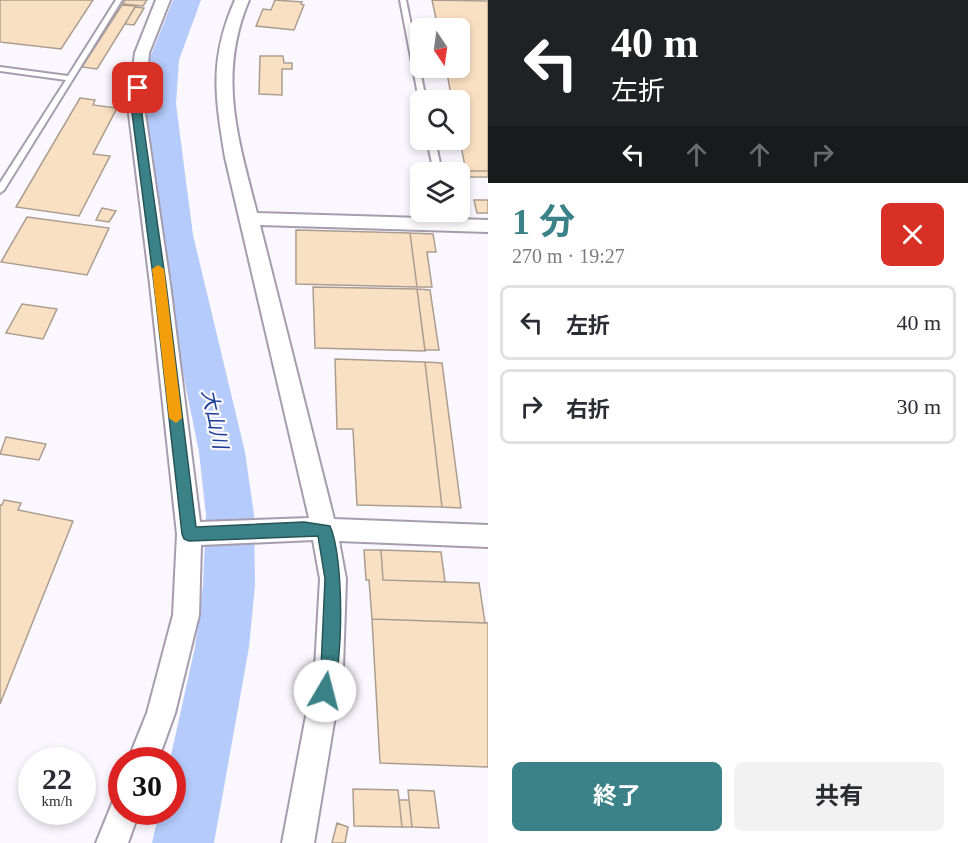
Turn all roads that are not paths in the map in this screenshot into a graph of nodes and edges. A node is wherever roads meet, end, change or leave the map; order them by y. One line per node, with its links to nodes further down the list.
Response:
1 (119, 0): 6 (lane)
2 (163, 0): 12 (street)
3 (242, 0): 9 (street)
4 (403, 0): 7 (lane)
5 (0, 69): 6 (lane)
6 (70, 78): 8 (lane)
7 (421, 90)
8 (0, 190)
9 (250, 219): 10 (street); 11 (street)
10 (488, 226)
11 (314, 530): 12 (street); 13 (street); 17 (street)
12 (196, 534): 14 (street)
13 (488, 536)
14 (148, 747)
15 (119, 825): 16 (street)
16 (112, 843)
17 (298, 843)

